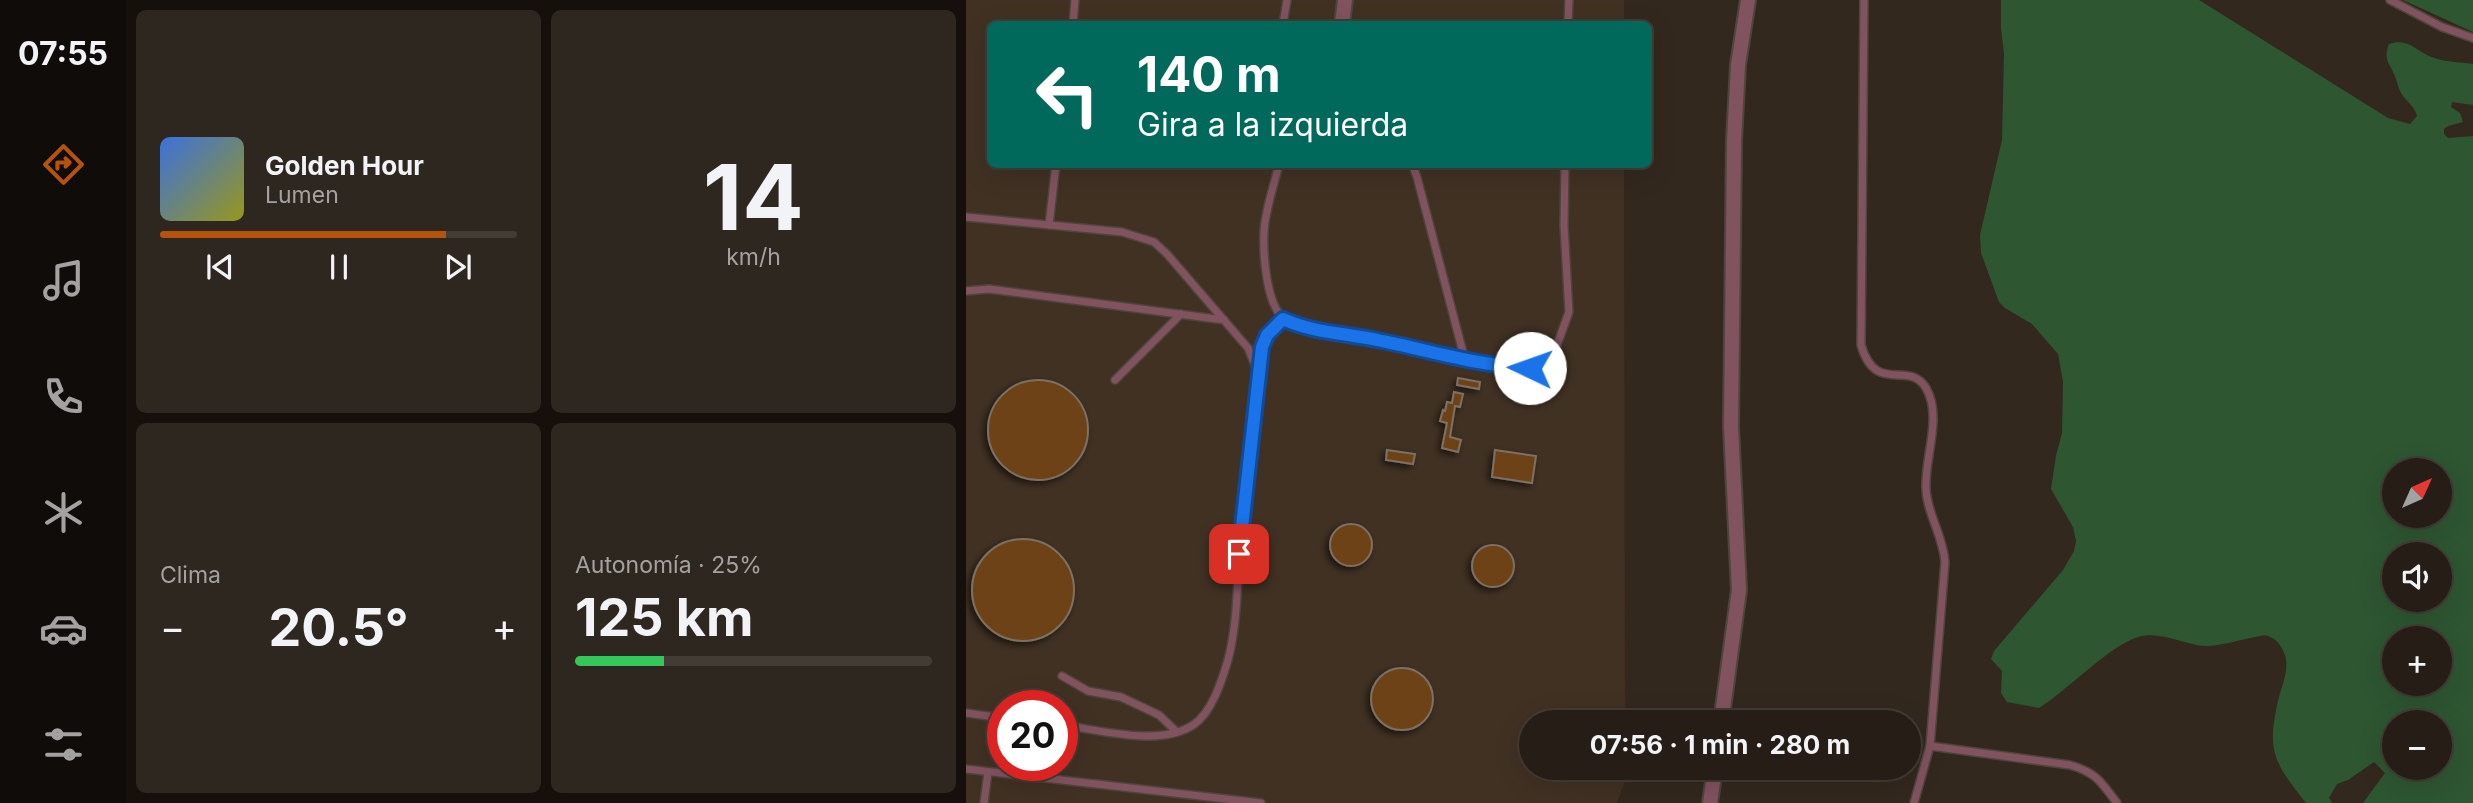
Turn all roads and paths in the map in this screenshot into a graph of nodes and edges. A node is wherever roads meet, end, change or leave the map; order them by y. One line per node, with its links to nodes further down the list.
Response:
1 (1075, 0): 8 (lane)
2 (1287, 0): 9 (lane)
3 (1345, 0): 10 (street)
4 (1569, 0): 11 (lane)
5 (1748, 0): 27 (street)
6 (1864, 0): 32 (lane)
7 (2390, 0): 12 (lane)
8 (1073, 21)
9 (1284, 21)
10 (1342, 21)
11 (1568, 21)
12 (2473, 38)
13 (1056, 168): 18 (lane)
14 (1278, 168): 21 (lane)
15 (1414, 168): 23 (lane)
16 (1565, 168): 23 (lane)
17 (966, 217): 18 (lane)
18 (1049, 225): 22 (lane)
19 (966, 290): 20 (lane)
20 (1181, 314): 22 (lane); 25 (lane)
21 (1283, 319): 23 (lane); 24 (lane)
22 (1224, 320): 24 (lane)
23 (1465, 360)
24 (1260, 376): 31 (lane)
25 (1115, 380)
26 (1062, 676): 31 (lane)
27 (1723, 710)
28 (966, 713): 29 (lane)
29 (987, 716)
30 (1078, 727): 31 (lane)
31 (1177, 732)
32 (1930, 746): 41 (lane); 42 (lane)
33 (966, 769): 34 (lane)
34 (987, 772)
35 (987, 780): 38 (lane)
36 (1713, 780): 40 (street)
37 (1067, 781): 39 (lane)
38 (984, 803)
39 (1261, 803)
40 (1710, 803)
41 (1914, 803)
42 (2117, 803)

